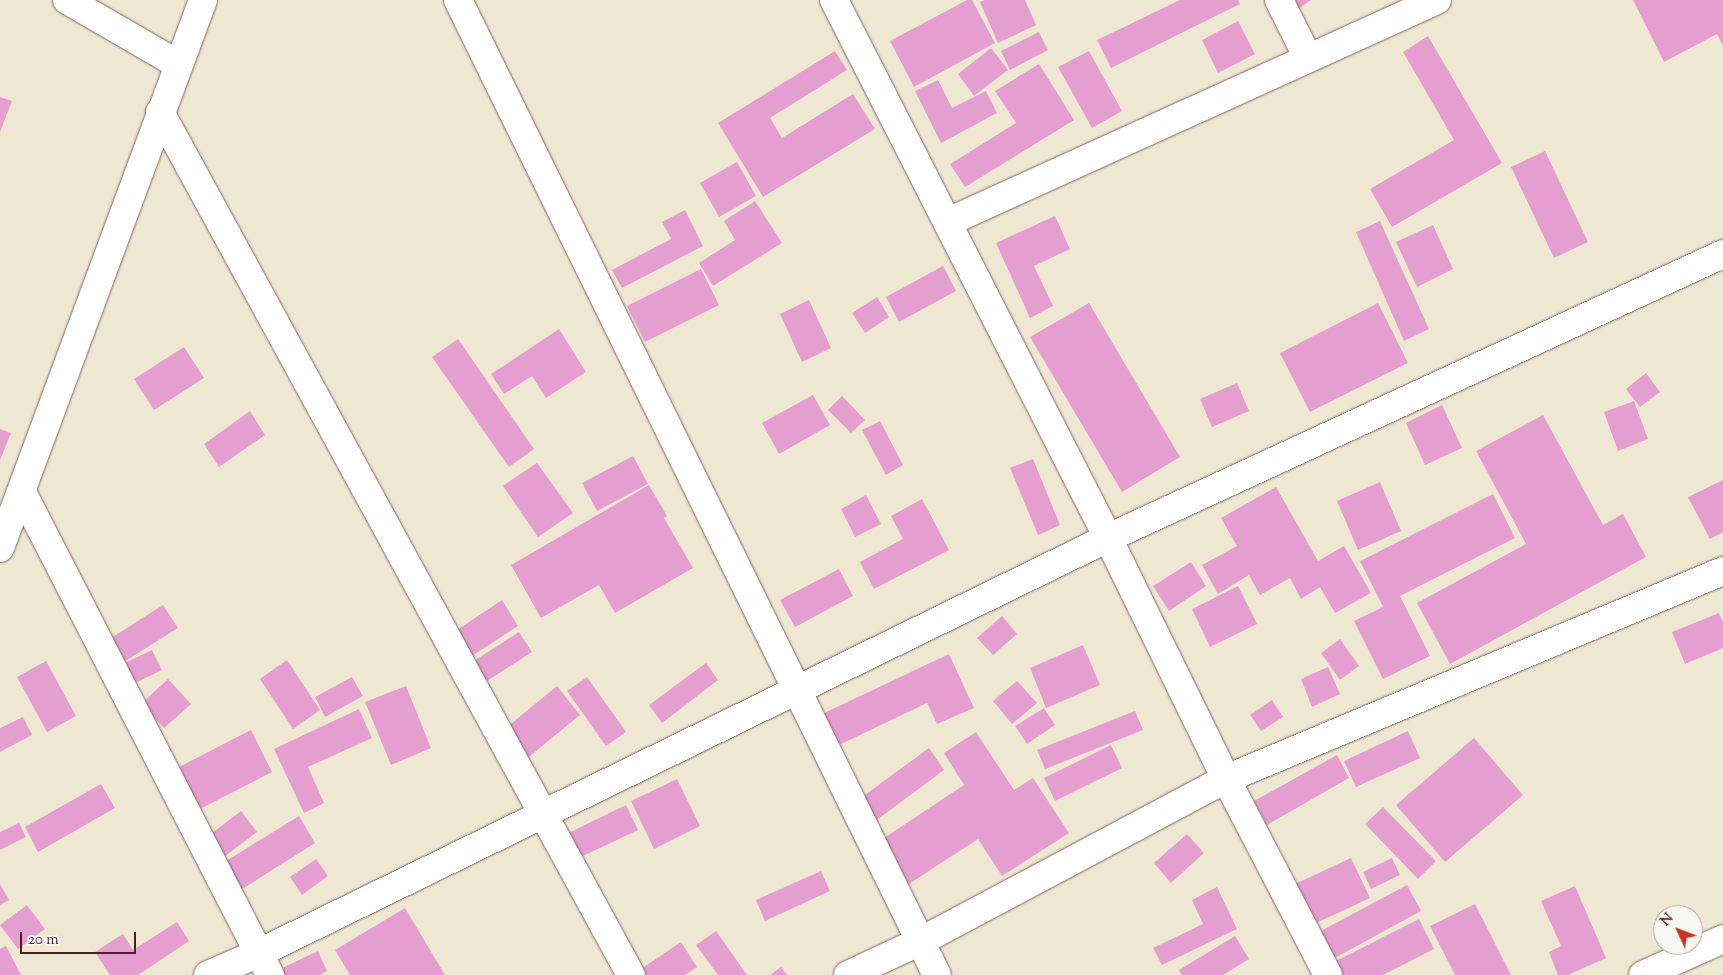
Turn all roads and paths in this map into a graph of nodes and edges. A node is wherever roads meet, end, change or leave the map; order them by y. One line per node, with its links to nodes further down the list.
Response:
1 (67, 0): 8 (street)
2 (203, 0): 8 (street)
3 (458, 0): 16 (street)
4 (834, 0): 10 (street)
5 (1279, 0): 7 (street)
6 (1437, 0): 7 (street)
7 (1308, 58): 10 (street)
8 (179, 65): 9 (street)
9 (160, 112): 12 (street); 18 (street)
10 (948, 222): 13 (street)
11 (1723, 254): 13 (street)
12 (22, 492): 14 (street); 21 (street)
13 (1108, 538): 16 (street); 17 (street)
14 (0, 548)
15 (1723, 571): 17 (street)
16 (797, 689): 18 (street); 20 (street)
17 (1226, 779): 20 (street); 26 (street)
18 (543, 813): 21 (street); 23 (street)
19 (1723, 939): 27 (street)
20 (921, 942): 24 (street); 25 (street)
21 (265, 964): 22 (street)
22 (208, 975)
23 (631, 975)
24 (848, 975)
25 (938, 975)
26 (1328, 975)
27 (1643, 975)

